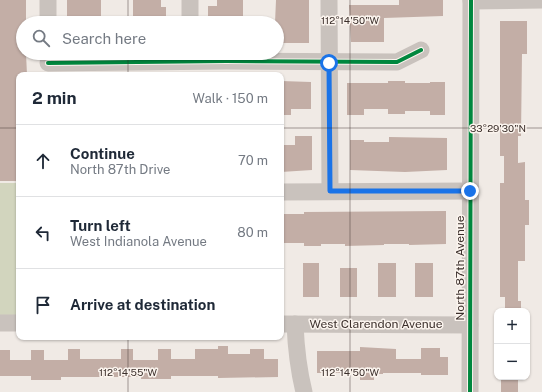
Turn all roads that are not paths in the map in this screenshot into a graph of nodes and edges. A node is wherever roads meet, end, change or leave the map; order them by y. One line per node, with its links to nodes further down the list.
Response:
1 (48, 0): 6 (street)
2 (190, 0): 7 (street)
3 (329, 0): 11 (street)
4 (471, 0): 5 (street); 14 (street, North 87th Avenue)
5 (542, 0)
6 (48, 16)
7 (190, 16)
8 (421, 50): 11 (street)
9 (143, 60): 12 (street)
10 (246, 60): 11 (street)
11 (329, 63): 13 (street)
12 (48, 64)
13 (330, 191): 14 (street); 15 (street)
14 (470, 191): 19 (street, North 87th Avenue)
15 (284, 192)
16 (0, 323): 17 (street)
17 (16, 323)
18 (288, 324): 19 (street, West Clarendon Avenue); 20 (street)
19 (470, 324): 21 (street, North 87th Avenue)
20 (304, 392)
21 (470, 392)

